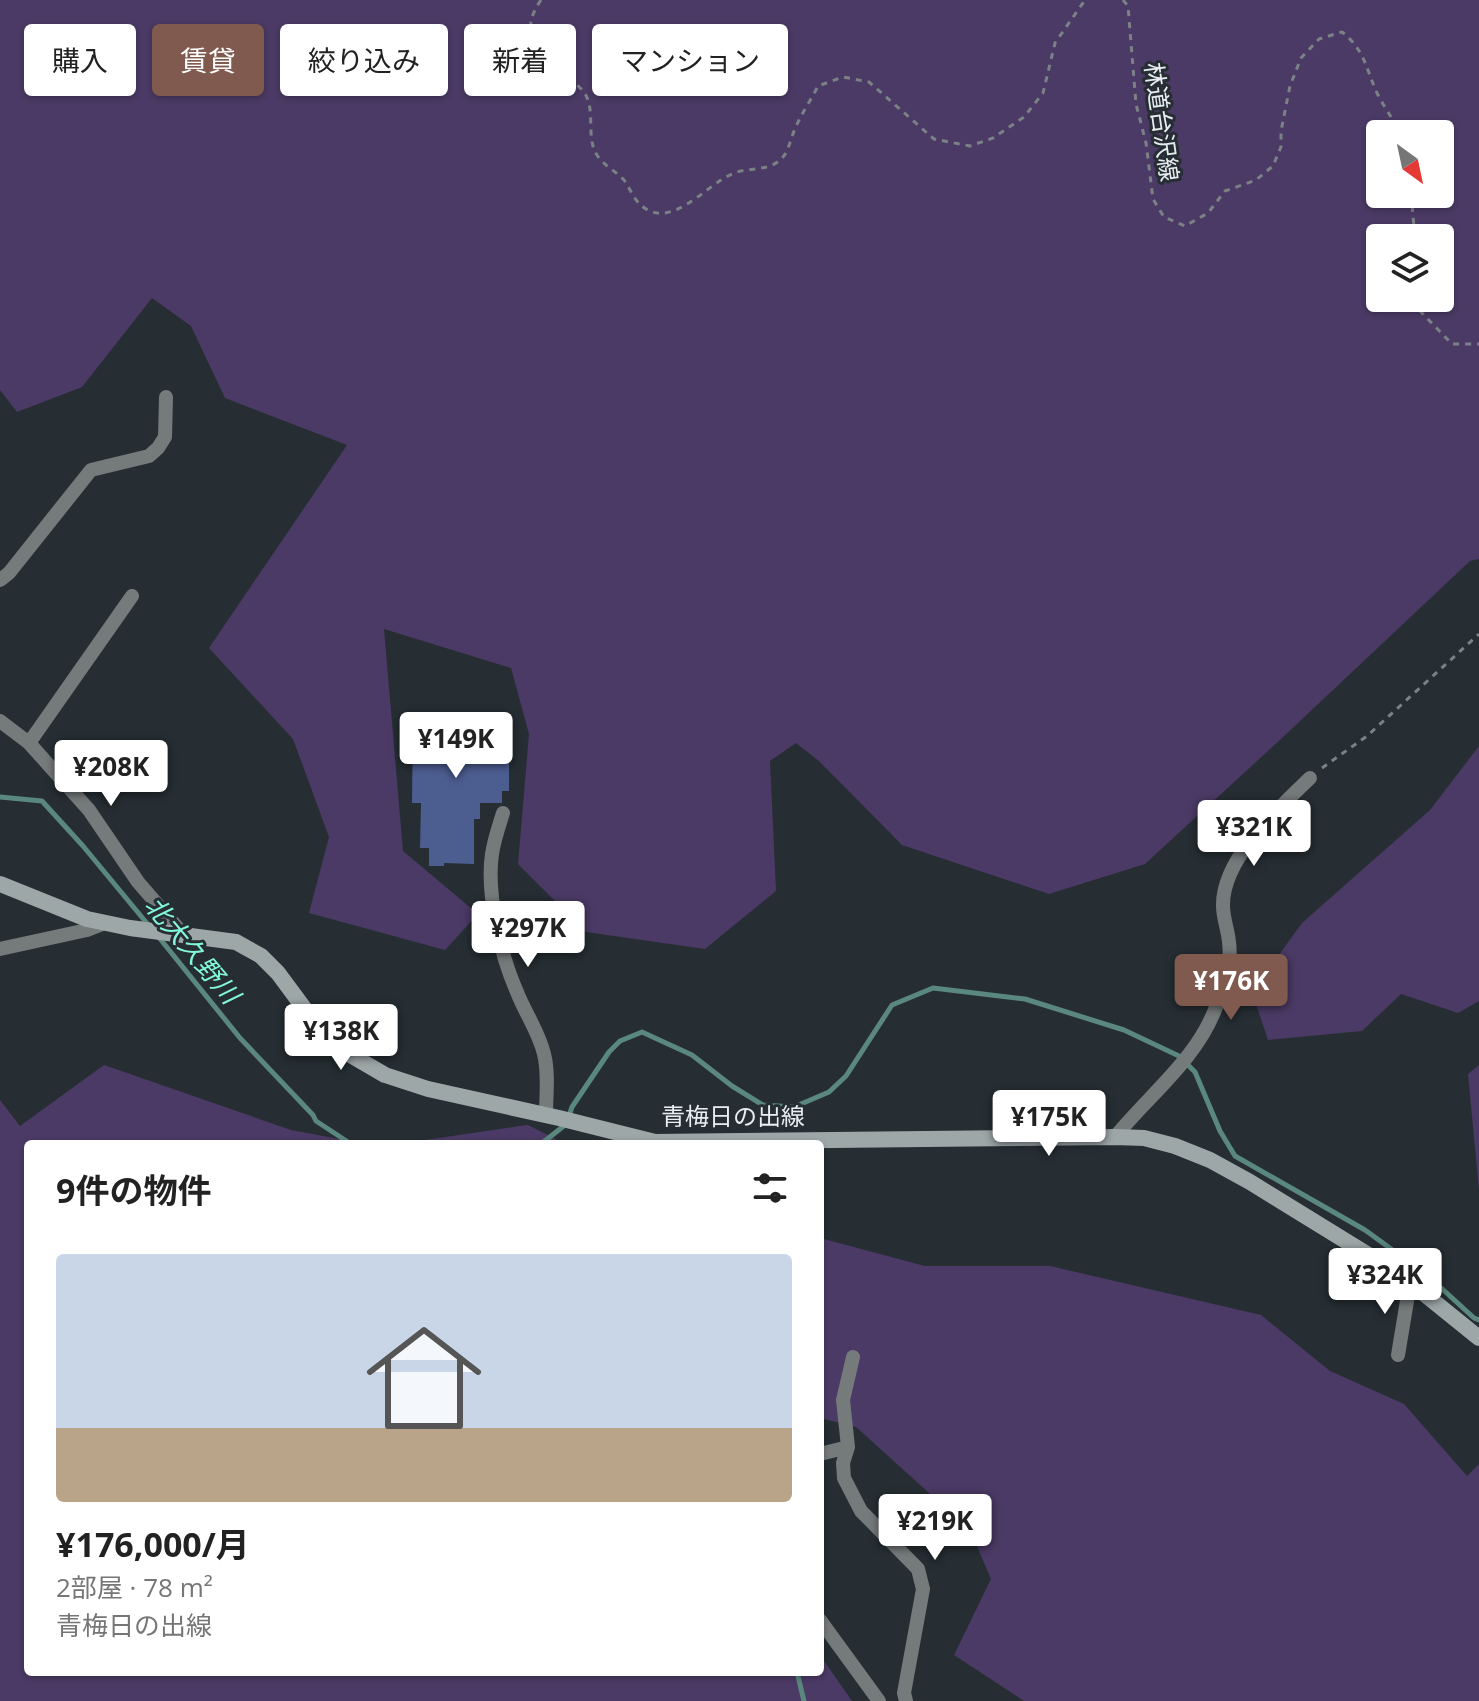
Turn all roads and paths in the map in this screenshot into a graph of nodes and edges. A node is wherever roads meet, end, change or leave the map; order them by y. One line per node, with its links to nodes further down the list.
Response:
1 (541, 0): 2 (path)
2 (1085, 0)
3 (1123, 0): 4 (path, 林道台沢線)
4 (1392, 120)
5 (1421, 312): 6 (path)
6 (1479, 344)
7 (166, 397): 8 (street)
8 (0, 580)
9 (132, 596): 12 (street)
10 (1479, 634): 13 (path)
11 (0, 721): 12 (street)
12 (29, 743): 17 (street)
13 (1310, 778): 20 (street)
14 (503, 813): 19 (street)
15 (0, 884): 16 (main road, 青梅日の出線)
16 (105, 923): 17 (main road, 青梅日の出線); 18 (street)
17 (174, 933): 19 (main road, 青梅日の出線)
18 (0, 949)
19 (552, 1117): 21 (main road, 青梅日の出線)
20 (1115, 1137): 23 (main road, 青梅日の出線); 24 (main road, 青梅日の出線)
21 (607, 1138): 22 (main road, 青梅日の出線)
22 (631, 1140)
23 (824, 1140)
24 (1410, 1283): 25 (main road, 青梅日の出線); 26 (street)
25 (1479, 1338)
26 (1398, 1355)
27 (853, 1357): 28 (street)
28 (848, 1447): 29 (street); 32 (street)
29 (824, 1453)
30 (824, 1625): 31 (street)
31 (879, 1701)
32 (906, 1701)

